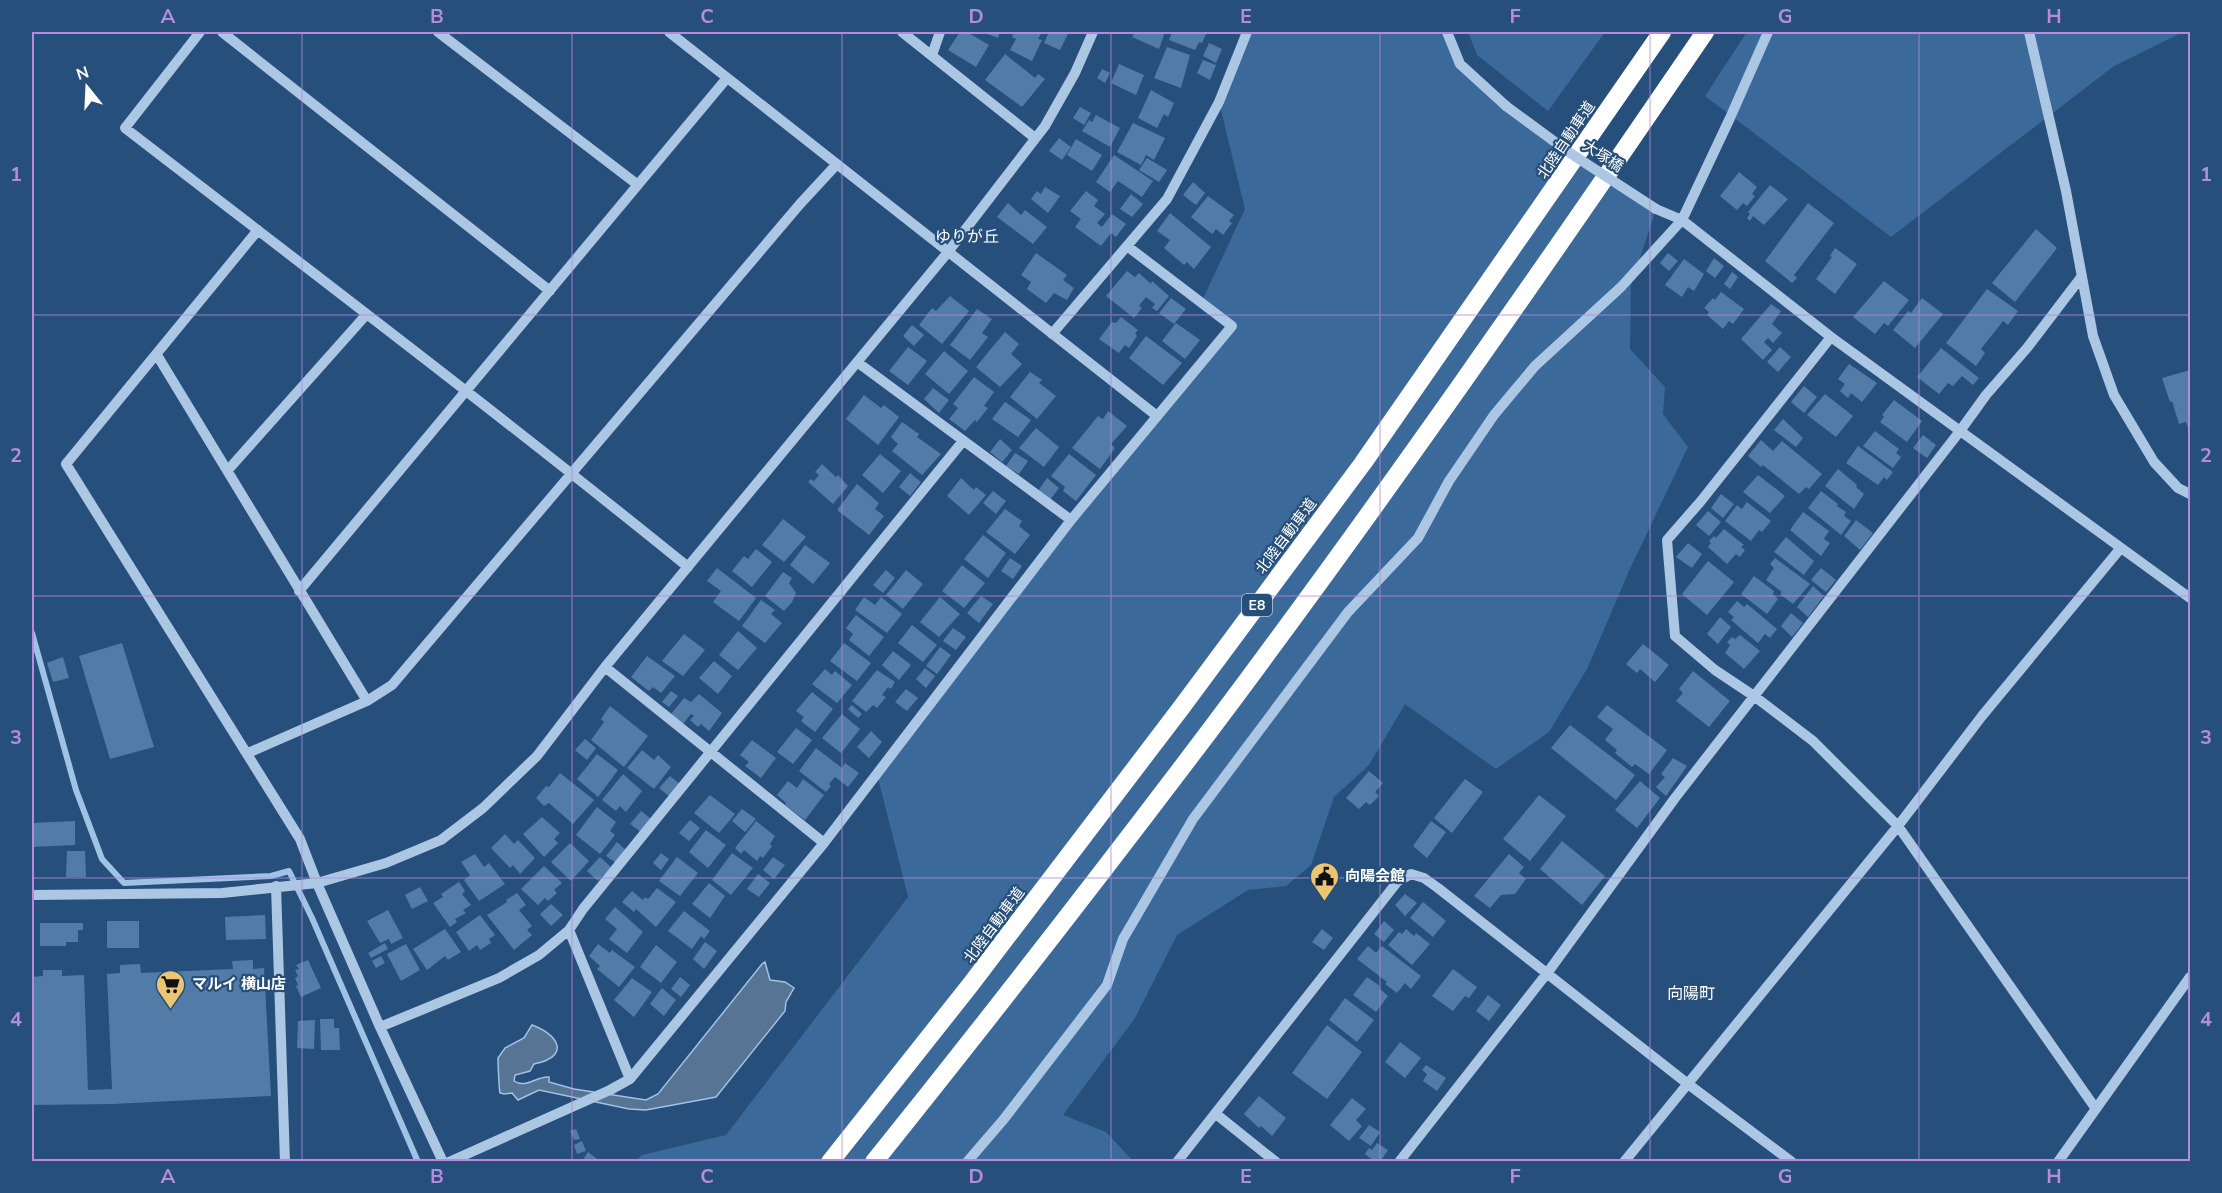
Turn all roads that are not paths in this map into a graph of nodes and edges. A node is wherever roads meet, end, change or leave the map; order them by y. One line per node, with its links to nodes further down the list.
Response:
1 (200, 32): 20 (street)
2 (222, 32): 24 (street)
3 (438, 32): 18 (street)
4 (669, 32): 15 (street)
5 (902, 32): 14 (street)
6 (940, 32): 14 (street)
7 (1093, 32): 16 (street)
8 (1247, 32): 21 (street)
9 (1447, 32): 19 (street, 大塚橋, bridge)
10 (1662, 32): 63 (highway, 北陸自動車道 / E8)
11 (1705, 32): 64 (highway, E8)
12 (1767, 32): 19 (street)
13 (2029, 32): 23 (street)
14 (932, 55): 16 (street)
15 (727, 78): 17 (street); 18 (street)
16 (1035, 138): 22 (street)
17 (837, 164): 22 (street); 35 (street)
18 (638, 185): 24 (street)
19 (1682, 220): 27 (street, 大塚橋); 65 (street)
20 (258, 230): 25 (street); 28 (street)
21 (1127, 246): 26 (street); 31 (street)
22 (948, 252): 26 (street); 29 (street)
23 (2082, 276): 32 (street); 36 (street)
24 (550, 291): 30 (street)
25 (366, 315): 30 (street); 34 (street)
26 (1052, 334): 31 (street)
27 (1832, 337): 32 (street, 大塚橋); 43 (street)
28 (157, 355): 34 (street); 45 (street)
29 (857, 362): 33 (street); 39 (street)
30 (466, 390): 35 (street); 40 (street)
31 (1157, 416): 37 (street)
32 (1960, 431): 38 (street, 大塚橋); 43 (street)
33 (963, 441): 37 (street); 46 (street)
34 (228, 470): 40 (street)
35 (572, 474): 39 (street); 44 (street)
36 (2190, 494)
37 (1071, 520): 48 (street)
38 (2120, 549): 41 (street, 大塚橋); 47 (street)
39 (688, 567): 42 (street)
40 (299, 591): 44 (street)
41 (2190, 598)
42 (605, 667): 46 (street); 49 (street)
43 (1754, 696): 47 (street); 53 (street)
44 (367, 701): 45 (street)
45 (249, 753): 49 (street)
46 (711, 753): 48 (street); 52 (street)
47 (1898, 826): 57 (street); 58 (street)
48 (824, 843): 56 (street)
49 (314, 883): 50 (street); 55 (street)
50 (279, 886): 51 (street); 60 (street)
51 (32, 895)
52 (569, 930): 55 (street); 56 (street)
53 (1548, 972): 57 (street); 59 (street); 68 (street)
54 (2190, 977): 58 (street)
55 (380, 1027): 61 (street)
56 (630, 1079): 62 (street)
57 (1688, 1084): 69 (street); 70 (street)
58 (2096, 1109): 71 (street)
59 (1216, 1114): 66 (street); 67 (street)
60 (285, 1161)
61 (443, 1161)
62 (449, 1161)
63 (830, 1161)
64 (874, 1161)
65 (967, 1161)
66 (1177, 1161)
67 (1276, 1161)
68 (1399, 1161)
69 (1624, 1161)
70 (1792, 1161)
71 (2058, 1161)

